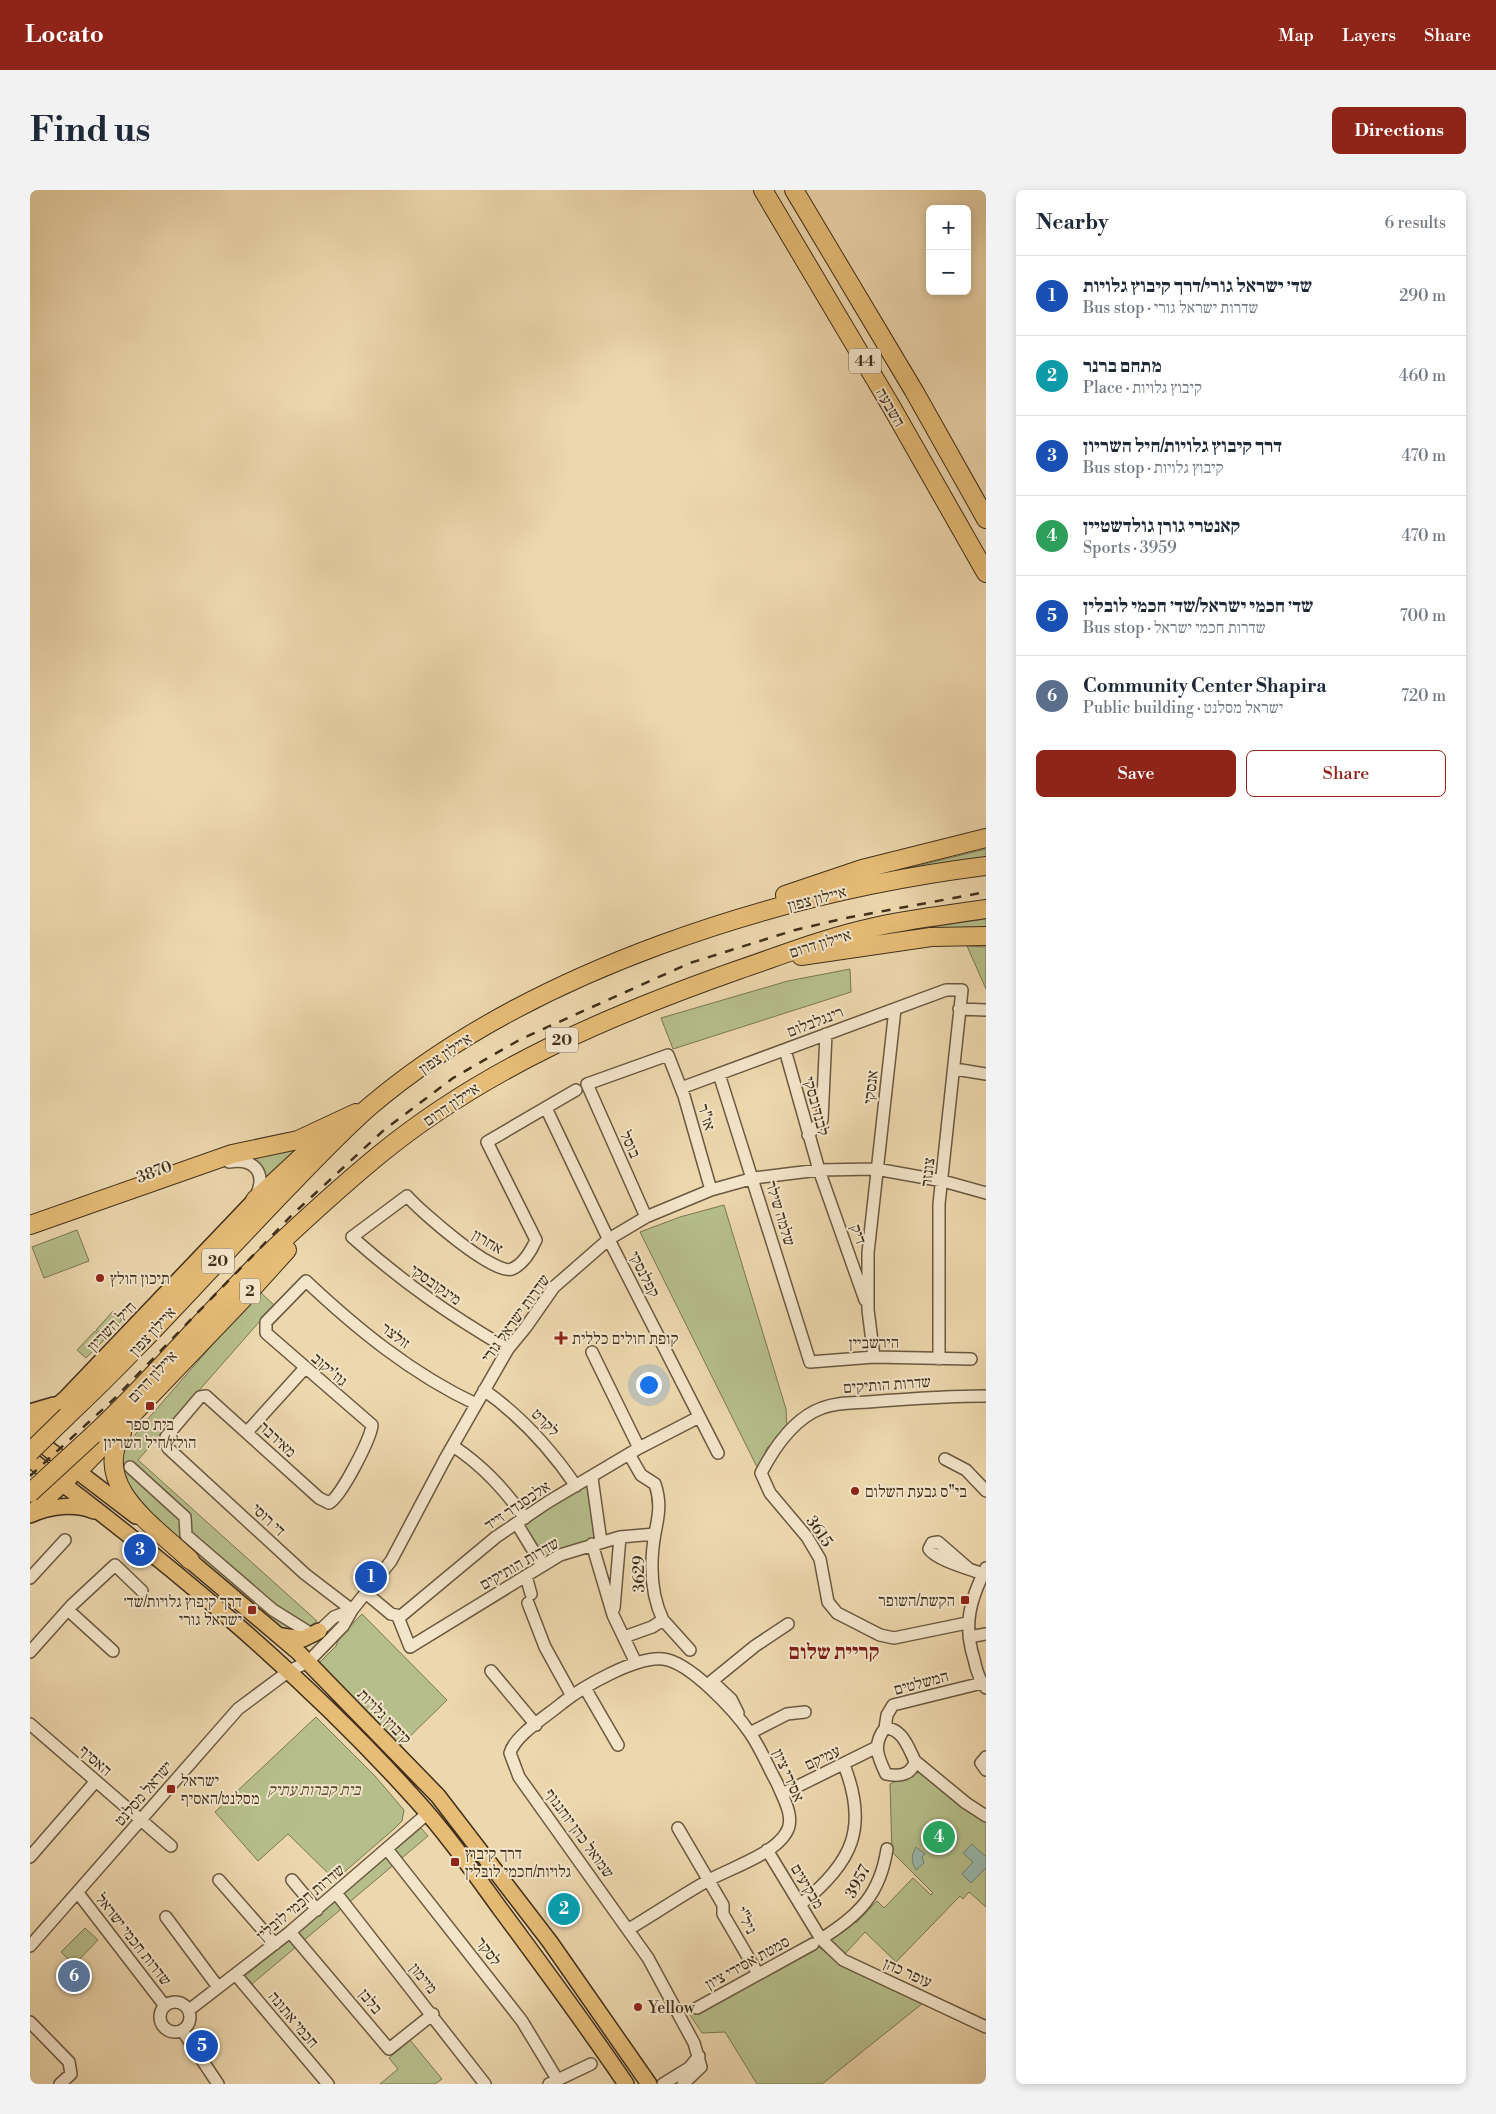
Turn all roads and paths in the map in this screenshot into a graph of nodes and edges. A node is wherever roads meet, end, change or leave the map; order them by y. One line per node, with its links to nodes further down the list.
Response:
1 (763, 190): 4 (highway, השבעה / 44)
2 (794, 190): 3 (highway, השבעה / 44)
3 (986, 519)
4 (986, 574)
5 (986, 838): 9 (highway)
6 (986, 866): 9 (highway, איילון צפון / 20)
7 (986, 909): 10 (highway, איילון דרום / 20)
8 (986, 936): 10 (highway)
9 (676, 940): 23 (highway, איילון צפון / 20)
10 (761, 962): 33 (highway, איילון דרום / 20)
11 (962, 990): 12 (street, רינגלבלום); 13 (street, צונזר)
12 (895, 1009): 15 (street, רינגלבלום); 26 (street, אנסקי)
13 (960, 1009): 14 (street); 17 (street, צונזר)
14 (986, 1010)
15 (826, 1034): 16 (street, רינגלבלום); 25 (street)
16 (785, 1050): 18 (street, רינגלבלום); 25 (street, לבנדובסקי)
17 (955, 1070): 19 (street); 29 (street, צונזר)
18 (719, 1074): 21 (street, רינגלבלום); 28 (street, שלמה שילר)
19 (986, 1074)
20 (587, 1084): 21 (street, אז"ר); 34 (street, בוסל)
21 (681, 1088): 30 (street, אז"ר)
22 (576, 1090): 24 (street)
23 (370, 1106): 32 (highway); 35 (highway); 63 (highway, איילון צפון / 20, bridge)
24 (546, 1108): 37 (street, אחרון); 38 (street, קפלנסקי)
25 (808, 1135): 27 (street, לבנדובסקי)
26 (876, 1169): 27 (street, שדרות ישראל גורי); 29 (street, שדרות ישראל גורי); 39 (street, דיק)
27 (819, 1170): 28 (street, שדרות ישראל גורי); 40 (street, דיק)
28 (754, 1178): 30 (street, שדרות ישראל גורי); 48 (street, שלמה שילר)
29 (943, 1180): 31 (street, שדרות ישראל גורי); 46 (street, צונזר)
30 (711, 1190): 34 (street, שדרות ישראל גורי)
31 (986, 1193)
32 (254, 1200): 36 (street, 3870); 52 (main road, חיל השריון)
33 (320, 1208): 55 (highway, 2); 74 (highway, איילון דרום / 20, bridge)
34 (646, 1217): 38 (street, שדרות ישראל גורי)
35 (30, 1225)
36 (30, 1233)
37 (352, 1237): 43 (street, מינקובסקי)
38 (609, 1239): 43 (street, שדרות ישראל גורי); 56 (street, קפלנסקי)
39 (868, 1253): 40 (street); 41 (street, דיק)
40 (850, 1257): 41 (street, דיק)
41 (868, 1310): 45 (street, דיק)
42 (266, 1333): 49 (street, גוז'יקוב); 53 (street, זולצר)
43 (508, 1350): 50 (street, שדרות ישראל גורי)
44 (592, 1352): 62 (street)
45 (874, 1357): 46 (street, הירשביין); 48 (street, הירשביין)
46 (939, 1359): 47 (street, הירשביין)
47 (971, 1359)
48 (810, 1362)
49 (305, 1368): 58 (street); 75 (street, גוז'יקוב)
50 (484, 1390): 53 (street, שדרות ישראל גורי); 72 (street, לקרט)
51 (986, 1396): 69 (street, שדרות הותיקים)
52 (66, 1398): 54 (main road); 57 (main road, חיל השריון)
53 (476, 1404): 60 (street, שדרות ישראל גורי)
54 (30, 1412)
55 (132, 1416): 68 (highway, 2); 83 (highway)
56 (698, 1417): 62 (street, אלכסנדר זייד); 64 (street, קפלנסקי)
57 (30, 1429)
58 (247, 1432): 61 (street, מאירבר); 75 (street, מאירבר)
59 (30, 1435): 68 (main road, קיבוץ גלויות)
60 (453, 1446): 78 (street); 90 (street, שדרות ישראל גורי)
61 (168, 1448): 92 (street, די רוסי)
62 (634, 1451): 70 (street, אלכסנדר זייד); 79 (street, 3629)
63 (30, 1452)
64 (718, 1453)
65 (30, 1459): 71 (main road)
66 (945, 1459): 73 (street)
67 (130, 1467): 98 (street)
68 (79, 1470): 71 (main road); 83 (main road, קיבוץ גלויות)
69 (761, 1473): 96 (street, 3615)
70 (592, 1478): 72 (street, אלכסנדר זייד); 82 (street)
71 (63, 1484): 76 (main road); 77 (main road)
72 (576, 1486): 78 (street, אלכסנדר זייד)
73 (986, 1491)
74 (30, 1493)
75 (329, 1503)
76 (30, 1514): 77 (main road)
77 (106, 1517): 109 (main road)
78 (521, 1521): 84 (street); 94 (street, אלכסנדר זייד)
79 (655, 1534): 80 (street, שדרות הותיקים); 95 (street, 3629)
80 (620, 1537): 82 (street, שדרות הותיקים); 93 (street)
81 (65, 1540): 88 (street)
82 (597, 1543): 84 (street, שדרות הותיקים); 93 (street)
83 (190, 1560): 100 (main road, קיבוץ גלויות)
84 (542, 1565): 87 (street, שדרות הותיקים)
85 (969, 1569): 86 (street)
86 (984, 1571): 96 (street)
87 (526, 1576): 94 (street, שדרות הותיקים); 114 (street)
88 (30, 1578)
89 (142, 1591): 91 (street)
90 (367, 1594): 92 (street, שדרות ישראל גורי); 94 (street)
91 (68, 1610): 104 (street); 105 (street)
92 (352, 1610): 98 (street, שדרות ישראל גורי); 106 (street, שדרות ישראל גורי)
93 (613, 1615): 101 (street)
94 (398, 1617)
95 (663, 1620): 101 (street); 103 (street, 3629)
96 (967, 1623): 102 (street)
97 (788, 1624): 111 (street)
98 (316, 1633): 100 (main road); 106 (street, שדרות ישראל גורי)
99 (986, 1634): 102 (street)
100 (278, 1635): 106 (main road, קיבוץ גלויות)
101 (624, 1637): 108 (street)
102 (969, 1637): 112 (street)
103 (690, 1650)
104 (113, 1651)
105 (30, 1652)
106 (303, 1657): 109 (street, שדרות ישראל גורי); 169 (main road, קיבוץ גלויות)
107 (650, 1659): 108 (street, אסירי ציון); 111 (street); 119 (street, אסירי ציון)
108 (636, 1663): 113 (street, אסירי ציון)
109 (289, 1671): 129 (main road); 131 (street, ישראל מסלנט)
110 (491, 1671): 117 (street)
111 (712, 1680): 119 (street)
112 (984, 1685): 118 (street, המשלטים)
113 (585, 1688): 114 (street, אסירי ציון); 120 (street)
114 (572, 1696): 117 (street, אסירי ציון)
115 (805, 1712): 119 (street)
116 (30, 1724): 127 (street, האסיף)
117 (536, 1725): 122 (street, אסירי ציון)
118 (885, 1728): 121 (street); 124 (street)
119 (748, 1730): 128 (street, אסירי ציון)
120 (618, 1745)
121 (875, 1748): 124 (street); 125 (street, עמיקם)
122 (510, 1753): 146 (street, שמואל כהן יוחננוף)
123 (986, 1757): 126 (street)
124 (915, 1761): 130 (street)
125 (844, 1765): 128 (street, עמיקם); 143 (street)
126 (986, 1770)
127 (96, 1781): 131 (street, האסיף); 137 (street)
128 (782, 1794): 136 (street, אסירי ציון)
129 (428, 1813): 134 (street, שדרות חכמי לובלין); 168 (main road)
130 (986, 1816)
131 (141, 1820): 133 (street, האסיף); 141 (street, ישראל מסלנט)
132 (678, 1828): 140 (street, ניל"י)
133 (171, 1846)
134 (387, 1848): 142 (street, שדרות חכמי לובלין); 163 (street, לסקר)
135 (887, 1849): 148 (street, 3957)
136 (767, 1850): 140 (street, אסירי ציון); 143 (street, מבקיעים)
137 (30, 1857)
138 (219, 1880): 149 (street)
139 (292, 1880): 144 (street)
140 (709, 1880): 146 (street, אסירי ציון); 151 (street, ניל"י)
141 (78, 1893): 150 (street, ישראל מסלנט); 154 (street, שדרות חכמי ישראל)
142 (336, 1893): 144 (street, שדרות חכמי לובלין); 157 (street, מיימון)
143 (801, 1904): 148 (street, מבקיעים)
144 (317, 1910): 147 (street, שדרות חכמי לובלין)
145 (166, 1917): 153 (street)
146 (629, 1929): 161 (street)
147 (290, 1932): 149 (street, שדרות חכמי לובלין); 157 (street, בלבן)
148 (817, 1942): 151 (street, סמטת אסירי ציון); 159 (street, עופר כהן)
149 (275, 1944): 152 (street, שדרות חכמי לובלין)
150 (30, 1946)
151 (758, 1974): 155 (street, סמטת אסירי ציון)
152 (236, 1975): 153 (street, שדרות חכמי לובלין); 166 (street, חכמי אתונה)
153 (218, 1987): 156 (street, שדרות חכמי לובלין)
154 (165, 2006): 156 (street); 160 (street)
155 (697, 2008)
156 (189, 2010): 160 (street)
157 (432, 2014): 167 (street, מיימון)
158 (30, 2022): 164 (street)
159 (985, 2025)
160 (182, 2030): 165 (street)
161 (699, 2056): 170 (street); 171 (street)
162 (591, 2064): 163 (street)
163 (553, 2081)
164 (60, 2084)
165 (218, 2084)
166 (328, 2084)
167 (485, 2084)
168 (626, 2084)
169 (649, 2084)
170 (664, 2084)
171 (683, 2084)

